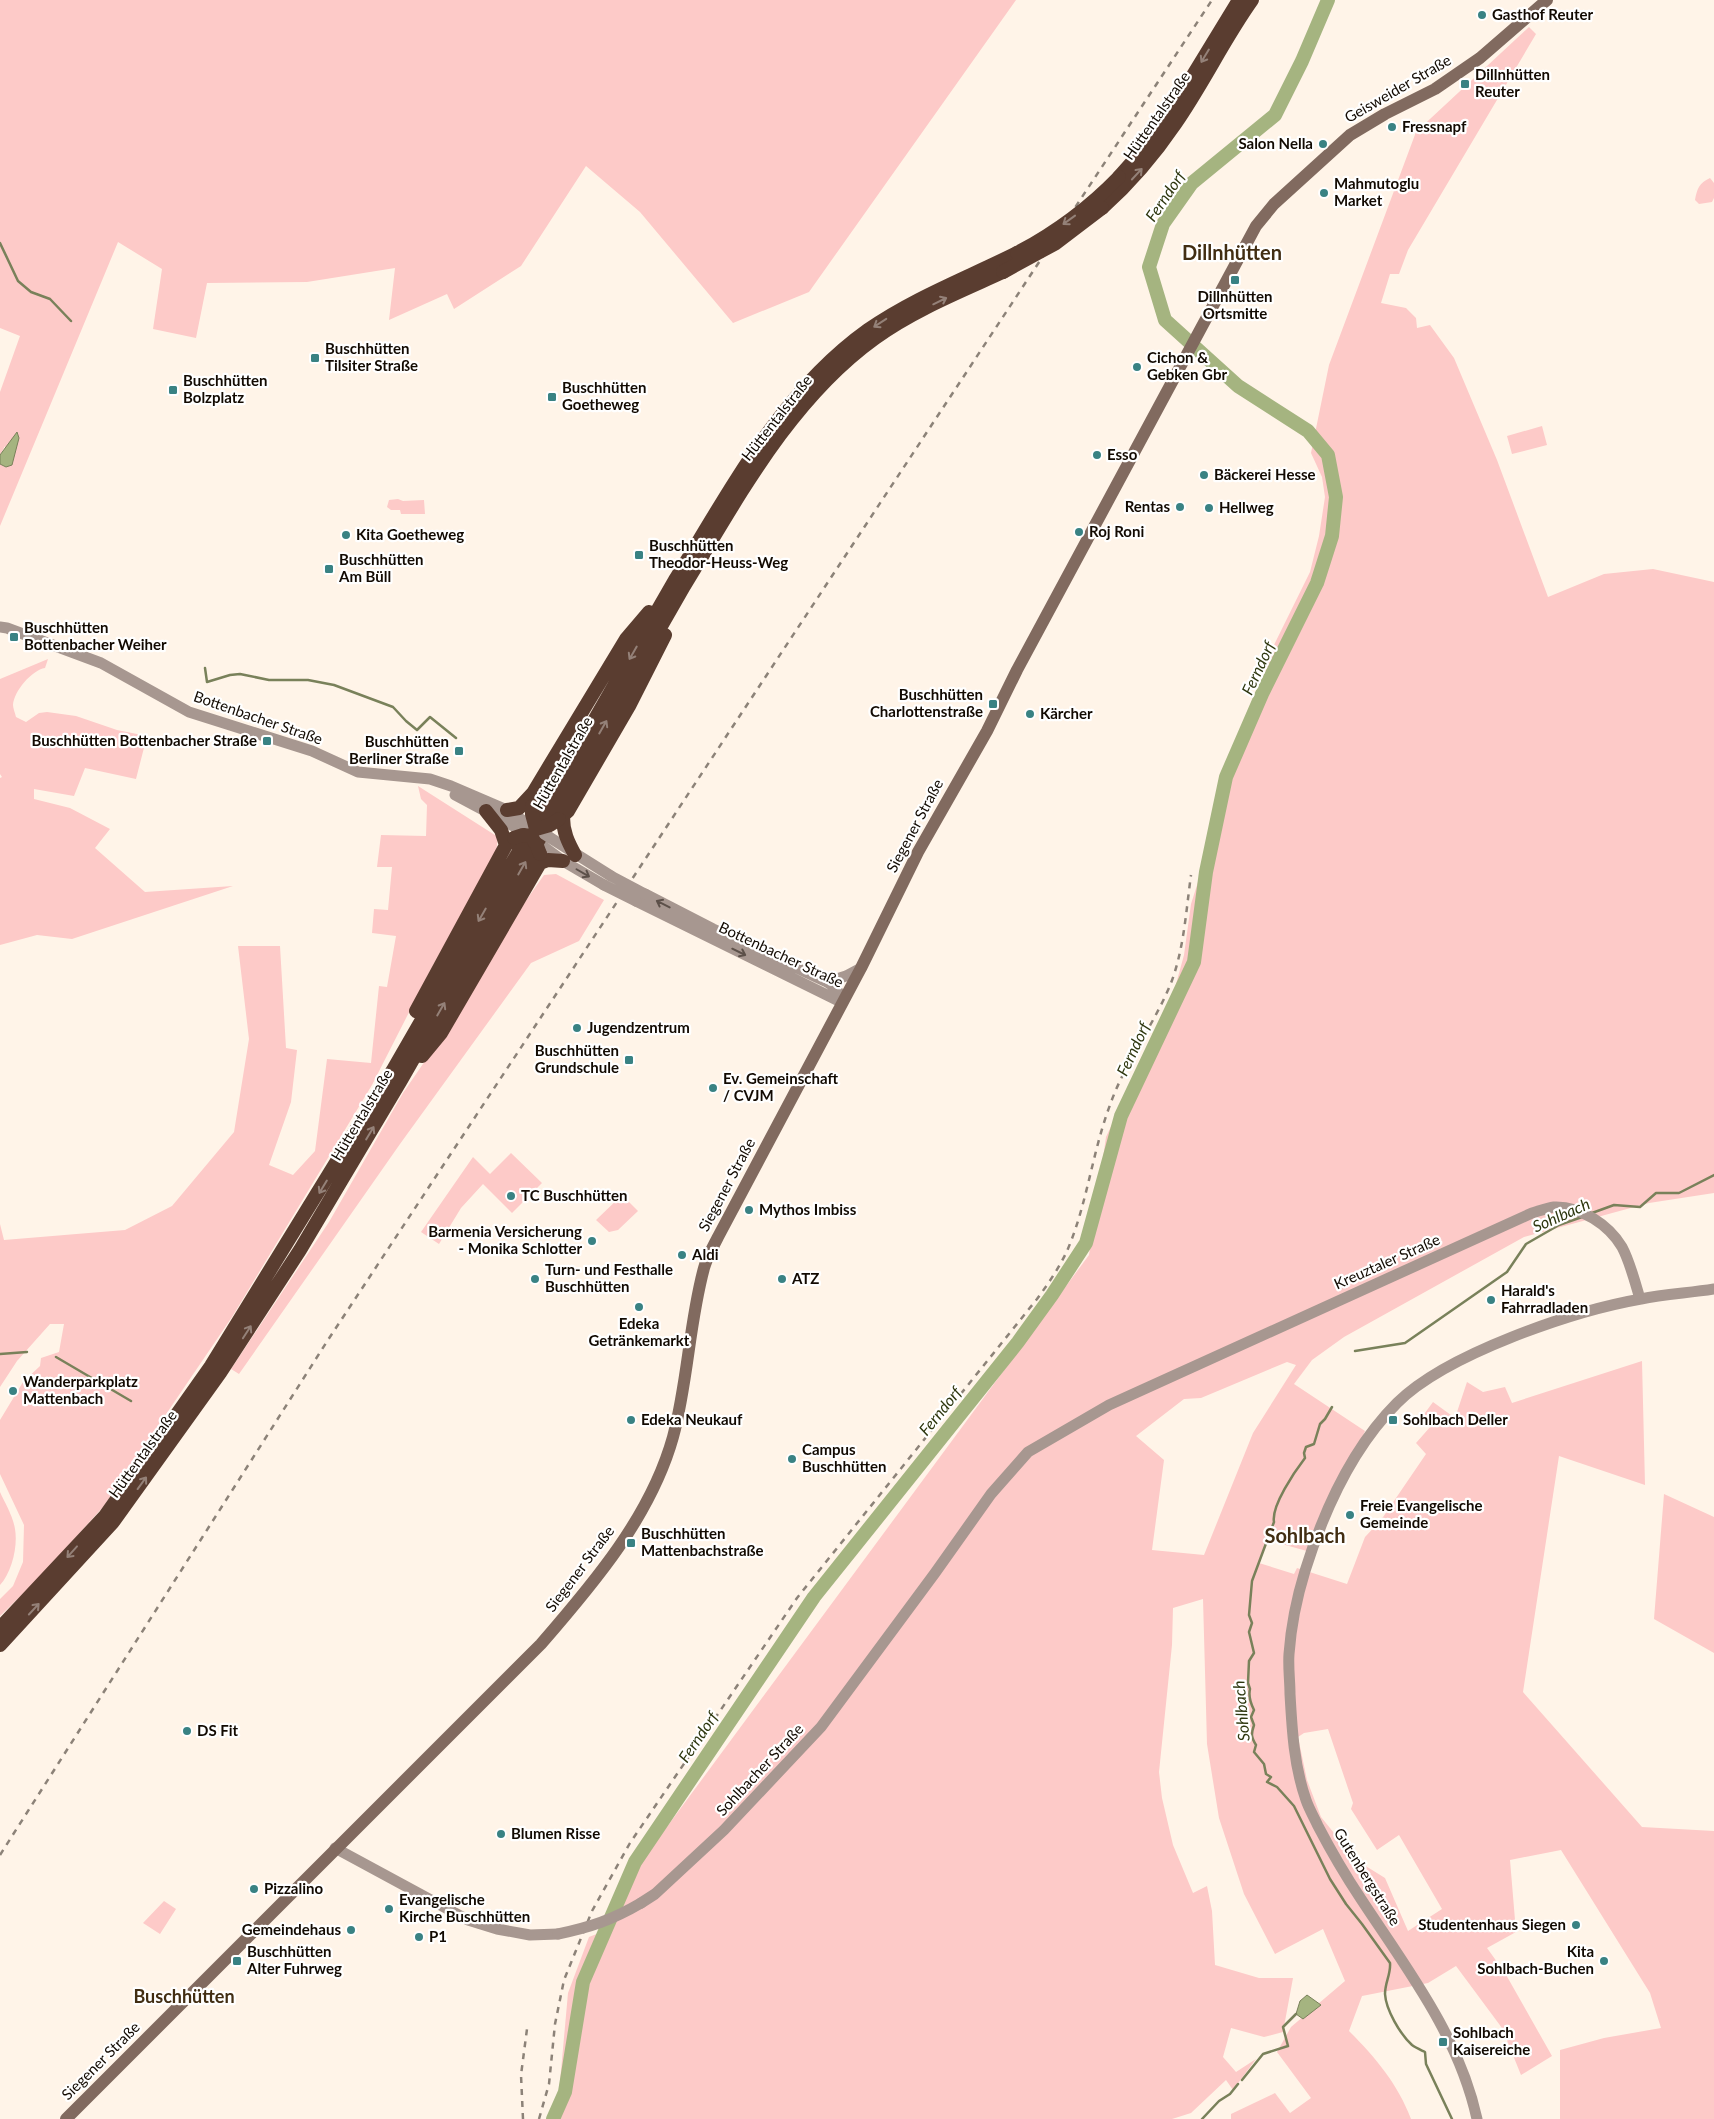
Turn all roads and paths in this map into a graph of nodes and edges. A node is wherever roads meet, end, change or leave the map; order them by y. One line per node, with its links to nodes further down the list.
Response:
1 (1239, 0): 5 (highway, Hüttentalstraße, one-way to 5, bridge)
2 (1252, 0): 5 (highway, Hüttentalstraße, one-way to 2, bridge)
3 (1548, 0): 4 (main road, Geisweider Straße)
4 (1194, 340): 15 (main road, Siegener Straße)
5 (679, 583): 8 (highway); 11 (highway); 18 (highway, Hüttentalstraße)
6 (0, 628): 7 (street, Bottenbacher Straße)
7 (430, 779): 9 (street, Bottenbacher Straße); 10 (street, Bottenbacher Straße)
8 (533, 800): 9 (highway); 12 (highway, bridge)
9 (507, 810): 12 (street, Bottenbacher Straße)
10 (486, 811): 12 (street, Bottenbacher Straße); 12 (highway)
11 (561, 818): 12 (highway, bridge); 13 (highway)
12 (532, 837): 13 (street, Bottenbacher Straße); 13 (highway); 18 (highway); 18 (highway)
13 (569, 858): 14 (street, Bottenbacher Straße, bridge)
14 (640, 898): 16 (street, Bottenbacher Straße, one-way to 14); 17 (street, Bottenbacher Straße, one-way to 17)
15 (862, 968): 16 (street); 17 (main road, Siegener Straße)
16 (827, 982): 17 (street, Bottenbacher Straße)
17 (842, 1002): 25 (main road, Siegener Straße)
18 (397, 1076): 22 (highway, Hüttentalstraße)
19 (1714, 1289): 20 (street, Gutenbergstraße)
20 (1640, 1298): 21 (street, Kreuztaler Straße); 27 (street, Gutenbergstraße)
21 (1109, 1406): 25 (street, Sohlbacher Straße, bridge)
22 (109, 1519): 23 (highway, Hüttentalstraße, one-way to 23); 24 (highway, Hüttentalstraße, one-way to 22)
23 (0, 1628)
24 (0, 1644)
25 (335, 1848): 26 (main road, Siegener Straße)
26 (66, 2119)
27 (1477, 2119)

